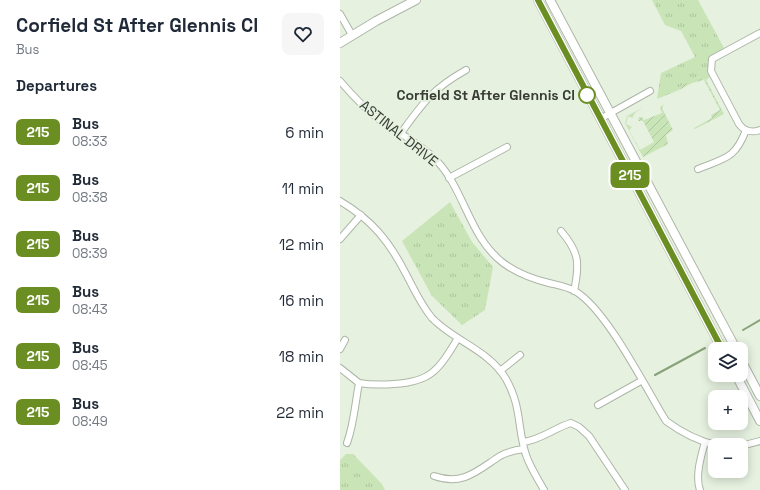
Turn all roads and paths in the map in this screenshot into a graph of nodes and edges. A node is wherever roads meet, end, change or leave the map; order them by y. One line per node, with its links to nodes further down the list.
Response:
1 (416, 0): 6 (main road)
2 (538, 0): 12 (main road)
3 (550, 0): 11 (main road)
4 (340, 14): 6 (street)
5 (760, 33): 13 (street)
6 (352, 35): 7 (main road)
7 (340, 43)
8 (466, 70): 15 (street)
9 (340, 81): 15 (street, ASTINAL DRIVE)
10 (650, 91): 11 (street)
11 (611, 113): 12 (street); 27 (main road)
12 (600, 119): 26 (main road)
13 (746, 130): 14 (street); 17 (street)
14 (760, 130)
15 (401, 133): 18 (street, ASTINAL DRIVE)
16 (508, 147): 18 (street)
17 (698, 169)
18 (449, 178): 23 (street, ASTINAL DRIVE)
19 (340, 201): 20 (street)
20 (361, 215): 22 (street); 24 (street)
21 (561, 231): 23 (street)
22 (340, 239)
23 (574, 291): 33 (street, ASTINAL DRIVE)
24 (458, 338): 31 (street); 35 (street)
25 (345, 340): 28 (street)
26 (718, 342)
27 (732, 342)
28 (340, 349)
29 (520, 355): 31 (street)
30 (340, 368): 35 (street)
31 (500, 370): 44 (street)
32 (748, 373): 36 (main road)
33 (641, 381): 37 (street); 40 (street, ASTINAL DRIVE)
34 (740, 382): 38 (main road)
35 (359, 383): 41 (street)
36 (760, 396)
37 (598, 405)
38 (760, 421)
39 (760, 441): 43 (street)
40 (705, 442): 42 (street, ASTINAL DRIVE); 48 (street)
41 (346, 443)
42 (708, 443)
43 (748, 444)
44 (524, 446): 45 (street); 46 (street); 47 (street)
45 (434, 476)
46 (544, 490)
47 (625, 490)
48 (700, 490)

